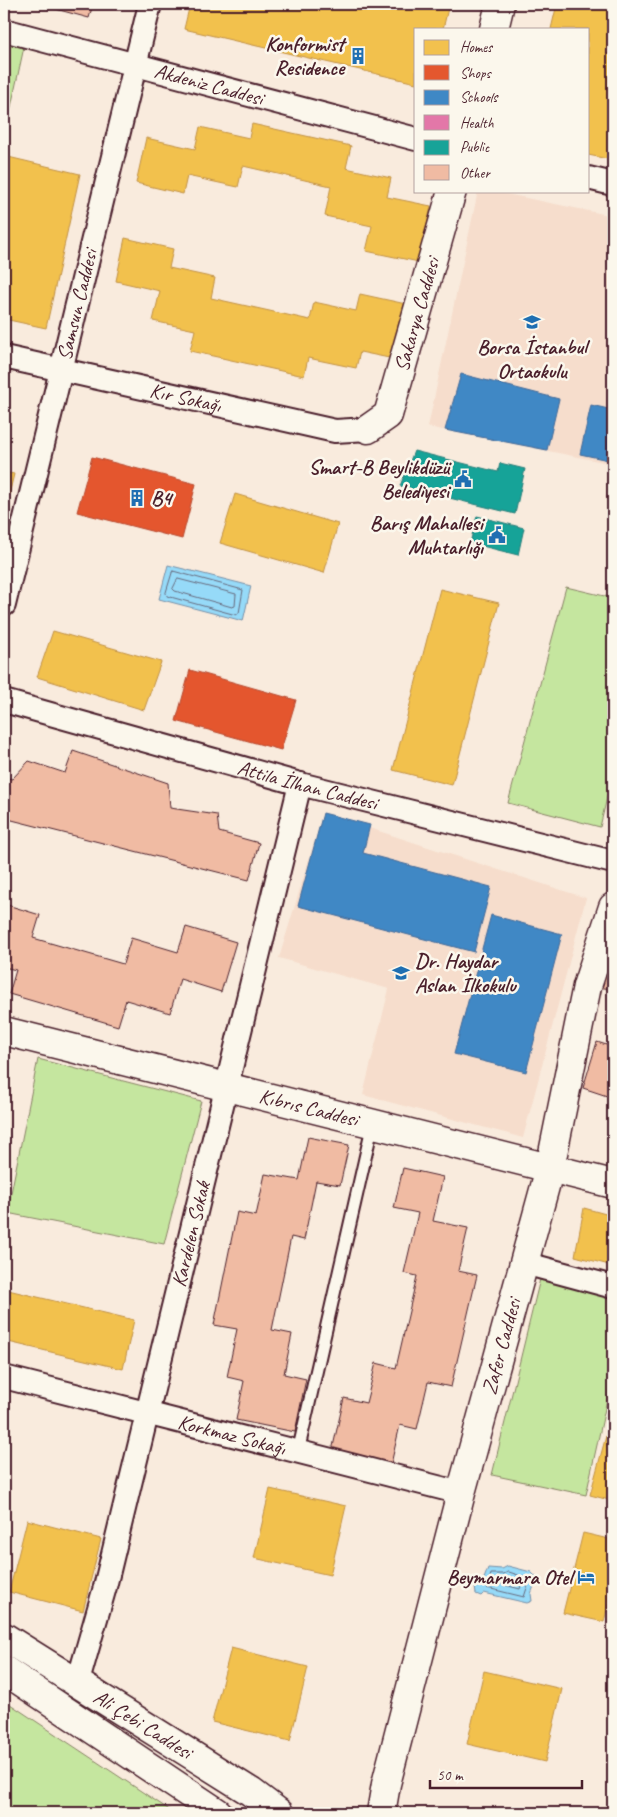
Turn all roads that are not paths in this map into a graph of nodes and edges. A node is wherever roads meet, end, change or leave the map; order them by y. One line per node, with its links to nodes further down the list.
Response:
1 (150, 4): 5 (street, Samsun Caddesi)
2 (500, 4): 3 (street)
3 (494, 28)
4 (4, 30): 5 (street, Akdeniz Caddesi)
5 (135, 66): 6 (street, Akdeniz Caddesi); 11 (street, Samsun Caddesi)
6 (414, 138)
7 (590, 178): 8 (street)
8 (613, 184)
9 (452, 192): 12 (street, Sakarya Caddesi)
10 (4, 358): 11 (street, Kır Sokağı)
11 (59, 370): 12 (street, Kır Sokağı); 13 (street, Samsun Caddesi)
12 (368, 429)
13 (4, 606)
14 (4, 701): 15 (street, Attila İlhan Caddesi)
15 (300, 784): 16 (street, Attila İlhan Caddesi); 19 (street, Kardelen Sokak)
16 (613, 862)
17 (613, 907): 21 (street, Zafer Caddesi)
18 (4, 1031): 19 (street, Kıbrıs Caddesi)
19 (228, 1086): 20 (street, Kıbrıs Caddesi); 26 (street, Kardelen Sokak)
20 (373, 1123): 21 (street, Kıbrıs Caddesi); 27 (lane)
21 (550, 1168): 22 (street, Kıbrıs Caddesi); 23 (street, Zafer Caddesi)
22 (613, 1184)
23 (524, 1264): 24 (street); 28 (street, Zafer Caddesi)
24 (613, 1287)
25 (4, 1377): 26 (street, Korkmaz Sokağı)
26 (147, 1414): 27 (street, Korkmaz Sokağı); 31 (street, Kardelen Sokak)
27 (298, 1452): 28 (street, Korkmaz Sokağı)
28 (461, 1493): 32 (street, Zafer Caddesi)
29 (4, 1637): 31 (street, Ali Çebi Caddesi)
30 (4, 1670): 33 (street, Ali Çebi Caddesi)
31 (77, 1684): 34 (street, Ali Çebi Caddesi)
32 (386, 1784): 35 (street); 36 (street)
33 (218, 1813)
34 (279, 1813)
35 (372, 1813)
36 (382, 1813)

